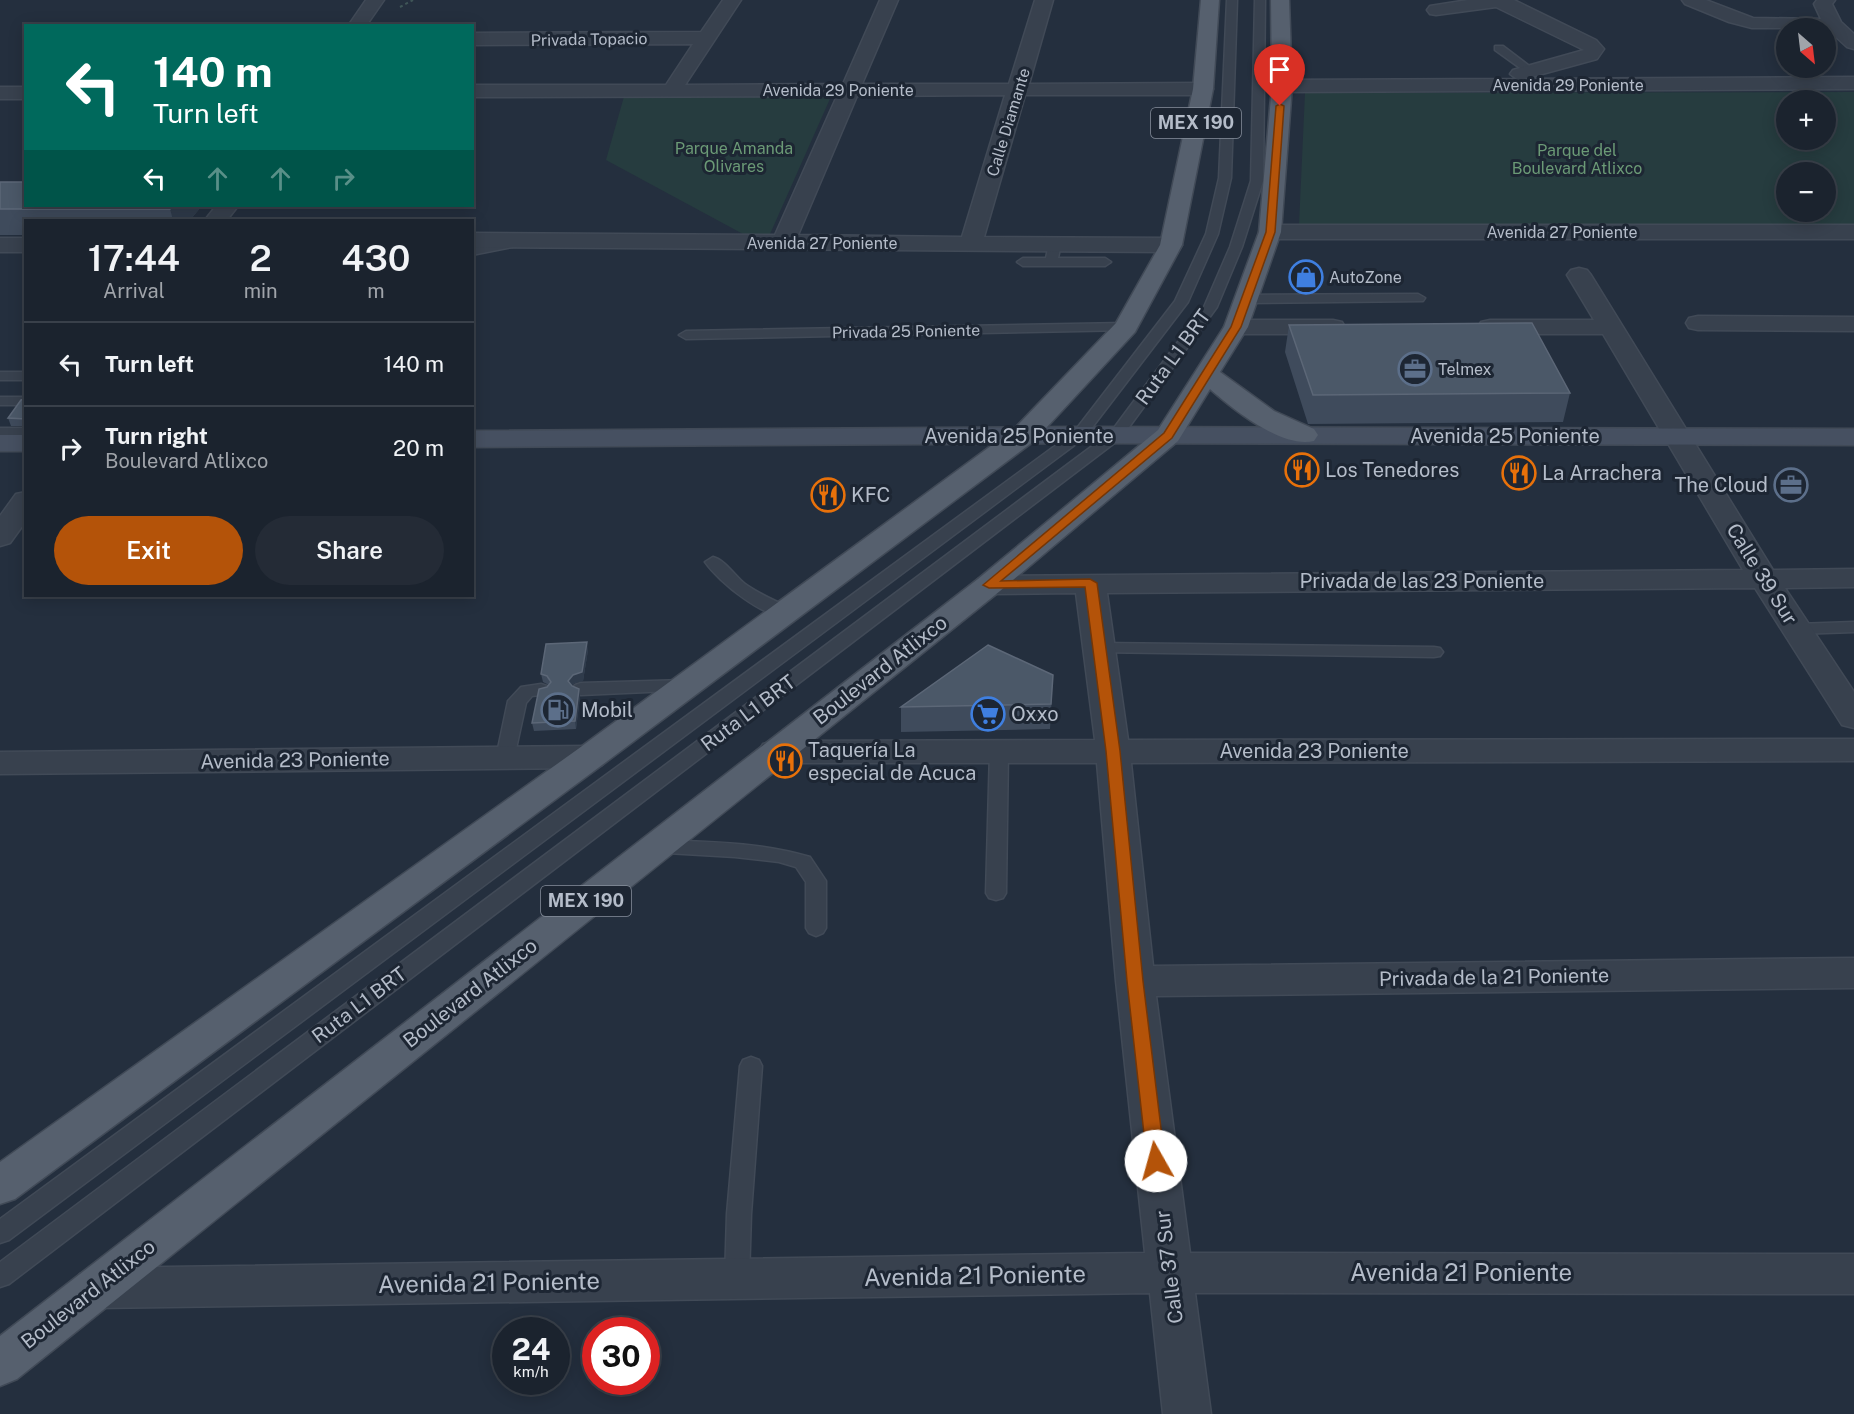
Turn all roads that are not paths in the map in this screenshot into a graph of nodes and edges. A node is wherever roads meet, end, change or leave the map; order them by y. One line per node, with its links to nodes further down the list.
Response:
1 (375, 0): 14 (street)
2 (732, 0): 17 (street)
3 (889, 0): 27 (street)
4 (1044, 0): 25 (street, Calle Diamante)
5 (1210, 0): 26 (main road, MEX 190)
6 (1232, 0): 66 (lane, Ruta L1 BRT)
7 (1260, 0): 67 (lane, Ruta L1 BRT)
8 (1280, 0): 23 (main road, Boulevard Atlixco / MEX 190)
9 (1826, 0): 13 (street)
10 (1502, 1): 12 (street); 21 (street)
11 (1699, 1): 15 (street)
12 (1436, 10)
13 (1830, 18)
14 (359, 24)
15 (1776, 24)
16 (1836, 28): 19 (street)
17 (705, 38): 18 (street, Privada Topacio); 29 (street)
18 (474, 39)
19 (1854, 43)
20 (1499, 48): 21 (lane)
21 (1530, 71): 24 (street)
22 (1854, 83): 24 (street, Avenida 29 Poniente)
23 (1282, 86): 24 (street, Avenida 29 Poniente); 34 (main road, Boulevard Atlixco / MEX 190)
24 (1478, 86)
25 (1018, 89): 26 (street, Avenida 29 Poniente); 27 (street, Avenida 29 Poniente); 39 (street, Calle Diamante)
26 (1203, 89): 41 (main road, MEX 190)
27 (850, 90): 29 (street, Avenida 29 Poniente); 38 (street)
28 (474, 91): 29 (street, Avenida 29 Poniente)
29 (670, 91)
30 (0, 93): 31 (street)
31 (24, 93)
32 (226, 207): 33 (street)
33 (217, 219)
34 (1270, 232): 35 (street, Avenida 27 Poniente); 49 (main road, Boulevard Atlixco / MEX 190)
35 (1854, 232)
36 (474, 240): 37 (street, Avenida 27 Poniente)
37 (527, 240): 38 (street, Avenida 27 Poniente); 43 (lane)
38 (783, 243): 39 (street, Avenida 27 Poniente)
39 (970, 243): 44 (street, Avenida 27 Poniente)
40 (24, 244): 42 (street)
41 (1171, 244): 44 (street, Avenida 27 Poniente); 52 (main road, MEX 190)
42 (0, 245)
43 (474, 251)
44 (1053, 253): 45 (lane); 46 (lane)
45 (1023, 262)
46 (1105, 262)
47 (1579, 275): 56 (street, Calle 39 Sur)
48 (1418, 298): 49 (lane)
49 (1246, 299): 53 (main road, Boulevard Atlixco / MEX 190)
50 (1698, 323): 51 (street)
51 (1854, 324)
52 (1126, 327): 57 (lane, Privada 25 Poniente); 65 (main road, MEX 190)
53 (1236, 327): 54 (street); 58 (main road, Boulevard Atlixco / MEX 190)
54 (1353, 327)
55 (1470, 327): 56 (street)
56 (1611, 327): 70 (street, Calle 39 Sur)
57 (686, 335)
58 (1207, 374): 68 (main road, Boulevard Atlixco / MEX 190); 69 (main road)
59 (0, 376): 60 (lane)
60 (24, 376)
61 (0, 401): 62 (lane)
62 (24, 401)
63 (0, 432): 64 (lane)
64 (24, 432)
65 (1024, 435): 66 (main road, Avenida 25 Poniente); 72 (main road, Avenida 25 Poniente); 82 (main road, MEX 190)
66 (1079, 435): 67 (main road, Avenida 25 Poniente); 105 (lane, Ruta L1 BRT)
67 (1116, 435): 68 (main road, Avenida 25 Poniente); 108 (lane, Ruta L1 BRT)
68 (1168, 435): 69 (main road, Avenida 25 Poniente); 81 (main road, Boulevard Atlixco / MEX 190)
69 (1304, 435): 70 (main road, Avenida 25 Poniente)
70 (1677, 437): 71 (main road, Avenida 25 Poniente); 79 (street, Calle 39 Sur)
71 (1854, 437)
72 (474, 439)
73 (24, 442): 74 (main road)
74 (0, 443)
75 (24, 503): 76 (street)
76 (0, 537)
77 (713, 562): 82 (lane)
78 (1854, 578): 79 (street, Privada de las 23 Poniente)
79 (1764, 579): 80 (street, Privada de las 23 Poniente); 84 (street, Calle 39 Sur)
80 (1090, 583): 81 (street, Privada de las 23 Poniente); 85 (street, Calle 37 Sur)
81 (989, 585): 94 (main road, Boulevard Atlixco / MEX 190)
82 (786, 612): 87 (main road, MEX 190)
83 (1854, 627): 84 (lane)
84 (1797, 629): 90 (street, Calle 39 Sur)
85 (1099, 648): 86 (lane); 93 (street, Calle 37 Sur)
86 (1434, 652)
87 (686, 686): 88 (lane); 95 (main road, MEX 190)
88 (581, 689)
89 (542, 690): 96 (lane)
90 (1854, 717)
91 (1854, 750): 93 (street, Avenida 23 Poniente)
92 (999, 751): 93 (street, Avenida 23 Poniente); 94 (street, Avenida 23 Poniente); 99 (lane)
93 (1113, 751): 102 (street, Calle 37 Sur)
94 (775, 752): 98 (main road, Boulevard Atlixco / MEX 190)
95 (590, 757): 96 (street, Avenida 23 Poniente); 104 (main road, MEX 190)
96 (505, 758): 97 (street, Avenida 23 Poniente)
97 (0, 762)
98 (655, 846): 100 (lane); 110 (main road, Boulevard Atlixco / MEX 190)
99 (996, 893)
100 (816, 928)
101 (1854, 973): 102 (street, Privada de la 21 Poniente)
102 (1135, 981): 106 (street, Calle 37 Sur)
103 (752, 1066): 109 (lane)
104 (0, 1186)
105 (0, 1233)
106 (1170, 1273): 107 (street, Avenida 21 Poniente); 109 (street, Avenida 21 Poniente); 112 (street, Calle 37 Sur)
107 (1854, 1274)
108 (0, 1276)
109 (737, 1279): 110 (street, Avenida 21 Poniente)
110 (96, 1288): 111 (main road, Boulevard Atlixco / MEX 190)
111 (0, 1364)
112 (1187, 1414)

